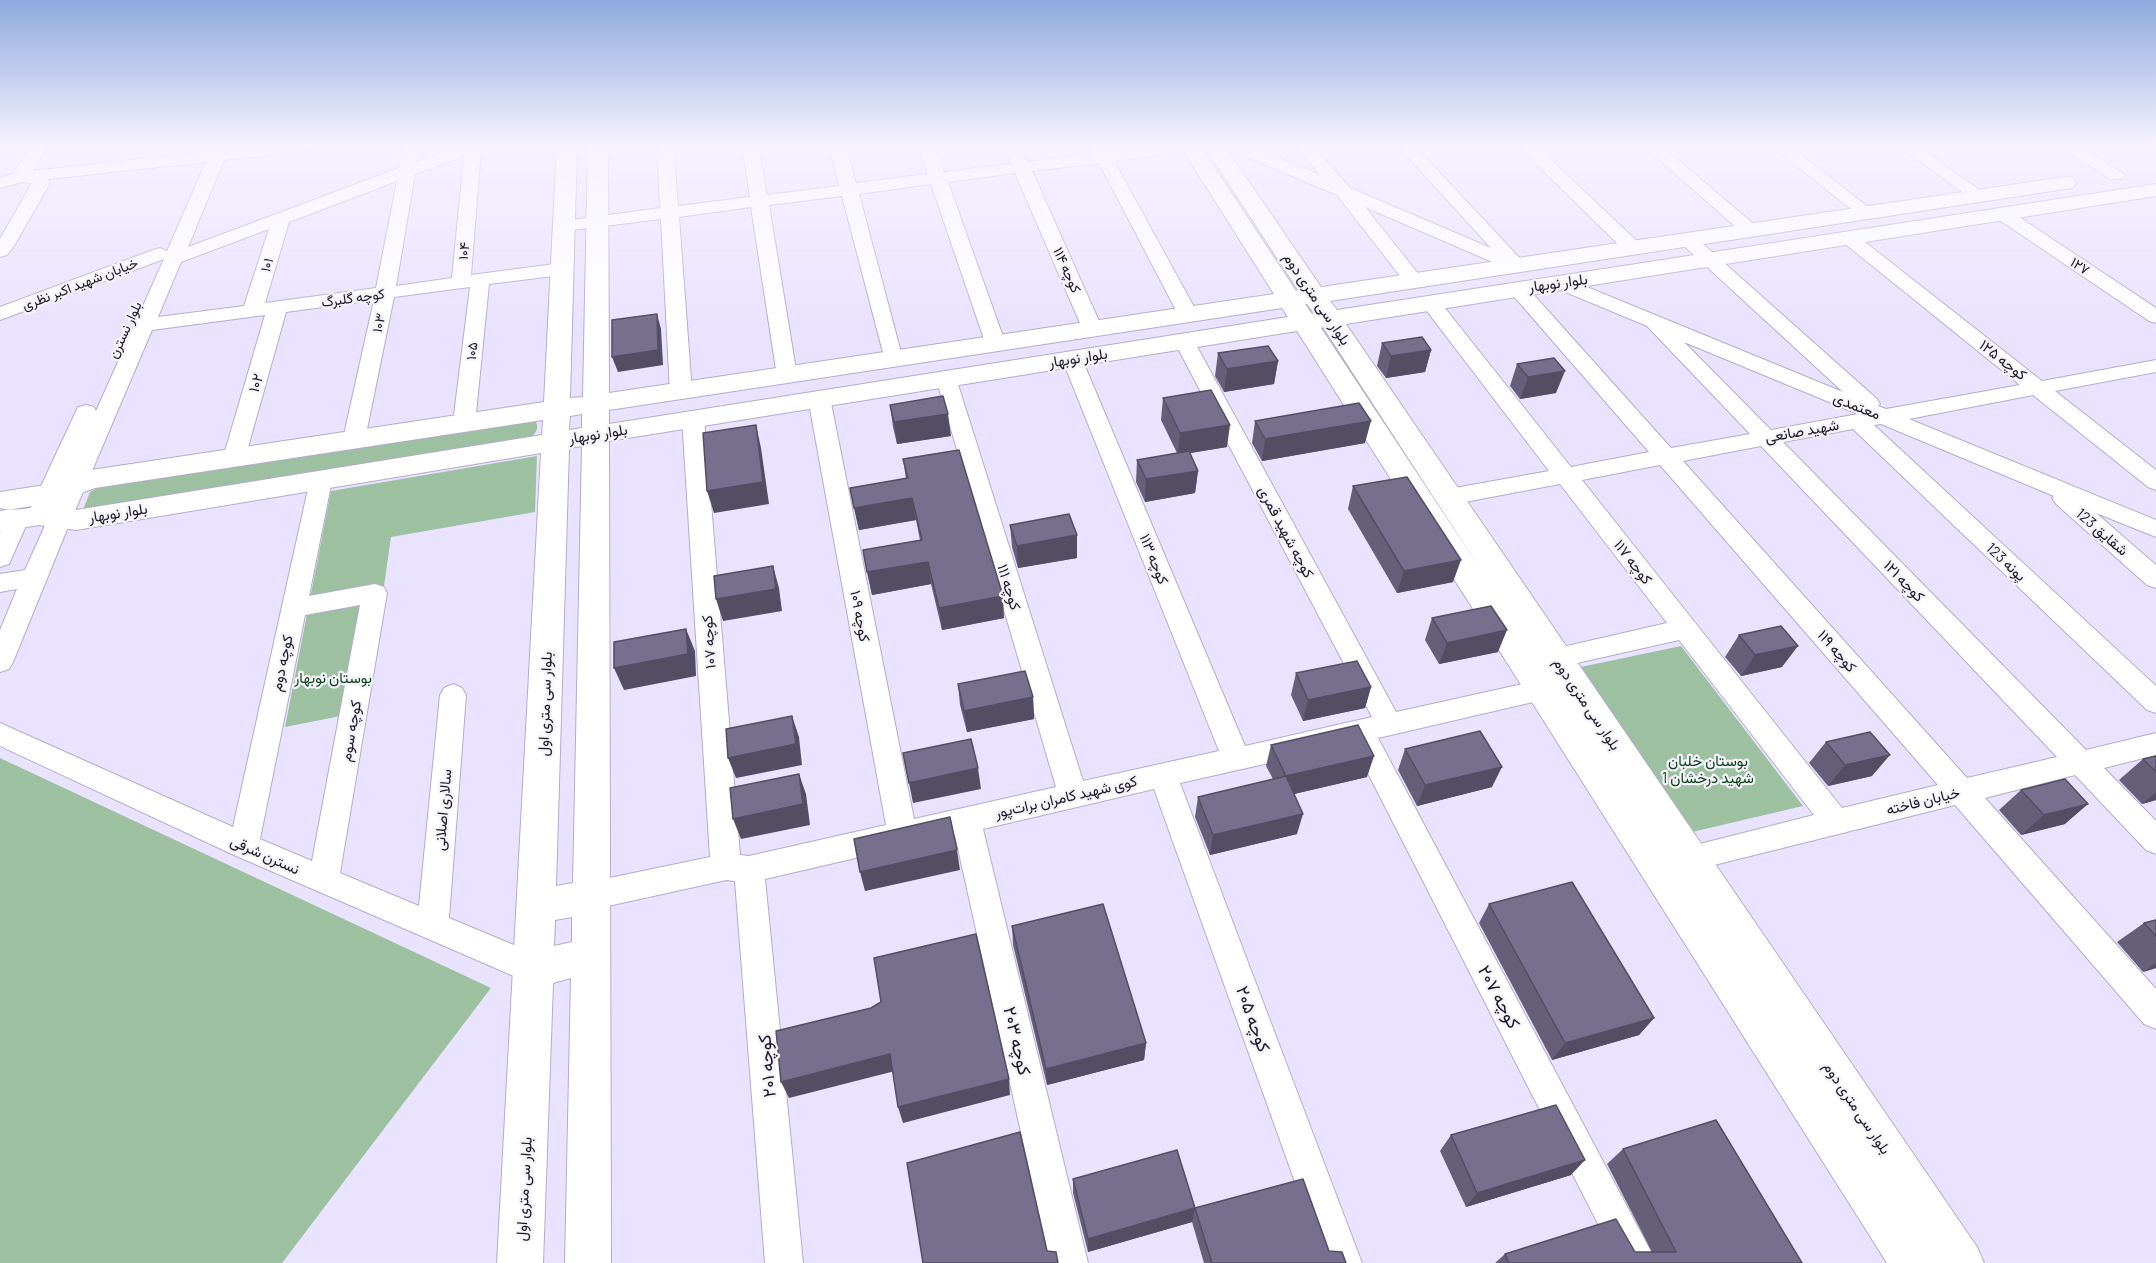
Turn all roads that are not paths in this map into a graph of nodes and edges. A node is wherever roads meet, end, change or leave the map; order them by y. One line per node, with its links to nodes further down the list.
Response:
1 (30, 203): 37 (street)
2 (189, 203): 38 (street, بلوار نسترن)
3 (195, 203): 32 (street, بلوار نسترن)
4 (307, 203): 32 (street)
5 (321, 203): 29 (street)
6 (401, 203): 45 (street, ۱۰۳)
7 (472, 203): 42 (street, ۱۰۴)
8 (565, 203): 31 (main road, بلوار سی متری اول)
9 (597, 203): 30 (main road)
10 (668, 203): 26 (street)
11 (743, 203): 26 (street)
12 (759, 203): 61 (street)
13 (853, 203): 59 (street)
14 (947, 203): 57 (street)
15 (1038, 203): 56 (street, کوچه ۱۱۴)
16 (1126, 203): 55 (street, کوچه شهید قمری)
17 (1244, 203): 48 (main road, بلوار سی متری دوم)
18 (1352, 203): 43 (street)
19 (1367, 203): 41 (street)
20 (1455, 203): 41 (street, کوچه ۱۱۹)
21 (1586, 203): 36 (street)
22 (1718, 203): 33 (street)
23 (1854, 203): 27 (street)
24 (1933, 203): 27 (main road, بلوار نوبهار)
25 (2059, 203): 28 (main road, بلوار نوبهار)
26 (669, 212): 30 (street); 64 (street)
27 (1867, 213): 33 (main road, بلوار نوبهار)
28 (2004, 215): 34 (main road, بلوار نوبهار); 51 (street, ۱۲۷)
29 (281, 219): 38 (street); 49 (street, ۱۰۱)
30 (597, 222): 31 (street); 68 (main road)
31 (564, 226): 40 (main road, بلوار سی متری اول)
32 (186, 230): 38 (street, بلوار نسترن)
33 (1750, 230): 35 (main road, بلوار نوبهار)
34 (1850, 239): 39 (main road, بلوار نوبهار); 63 (street, کوچه ۱۲۵)
35 (1688, 240): 36 (main road, بلوار نوبهار); 39 (street)
36 (1633, 248): 41 (main road, بلوار نوبهار)
37 (0, 251)
38 (163, 260): 50 (street, خیابان شهید اکبر نظری); 53 (street, خیابان شهید اکبر نظری); 54 (street, بلوار نسترن); 81 (street, بلوار نسترن)
39 (1710, 260): 44 (main road, بلوار نوبهار); 66 (street)
40 (562, 269): 42 (street, کوچه گلبرگ); 71 (main road, بلوار سی متری اول)
41 (1518, 277): 43 (main road, بلوار نوبهار); 44 (main road, بلوار نوبهار); 46 (main road, بلوار نوبهار); 74 (street, کوچه ۱۱۹)
42 (471, 281): 45 (street, کوچه گلبرگ); 70 (street, ۱۰۵)
43 (1414, 281): 48 (main road, بلوار نوبهار)
44 (1558, 282): 52 (street, معتمدی)
45 (385, 293): 47 (street, کوچه گلبرگ); 73 (street, ۱۰۳)
46 (1430, 302): 48 (main road, بلوار نوبهار); 76 (street, کوچه ۱۱۷)
47 (277, 308): 49 (street, کوچه گلبرگ); 75 (street, ۱۰۲)
48 (1309, 309): 55 (main road, بلوار نوبهار); 80 (main road, بلوار سی متری دوم); 90 (main road, بلوار سی متری دوم)
49 (252, 312): 54 (street, کوچه گلبرگ)
50 (0, 314)
51 (2156, 317)
52 (1653, 321): 66 (street, معتمدی); 72 (street, کوچه ۱۲۱)
53 (0, 324)
54 (145, 326): 81 (street, بلوار نسترن)
55 (1187, 328): 56 (main road, بلوار نوبهار); 58 (main road, بلوار نوبهار); 93 (street, کوچه شهید قمری)
56 (1093, 330): 57 (main road, بلوار نوبهار)
57 (996, 345): 59 (main road, بلوار نوبهار)
58 (1072, 359): 62 (main road, بلوار نوبهار); 96 (street, کوچه ۱۱۳)
59 (893, 360): 61 (main road, بلوار نوبهار)
60 (2156, 366): 63 (street, شهید صانعی)
61 (787, 376): 64 (main road, بلوار نوبهار)
62 (946, 378): 65 (main road, بلوار نوبهار); 100 (street, کوچه ۱۱۱)
63 (2038, 388): 66 (street, شهید صانعی); 78 (street, کوچه ۱۲۵)
64 (681, 392): 68 (main road, بلوار نوبهار)
65 (819, 398): 67 (main road, بلوار نوبهار); 103 (street, کوچه ۱۰۹)
66 (1883, 416): 69 (street, شهید صانعی); 79 (street, معتمدی)
67 (693, 418): 68 (main road, بلوار نوبهار); 107 (street, کوچه ۱۰۷)
68 (596, 419): 71 (main road, بلوار نوبهار); 109 (main road)
69 (1857, 421): 72 (street, شهید صانعی); 92 (street, 123 پونه)
70 (464, 423): 71 (main road, بلوار نوبهار); 73 (main road, بلوار نوبهار)
71 (555, 425): 77 (main road, بلوار نوبهار); 110 (main road, بلوار سی متری اول)
72 (1766, 438): 74 (street, شهید صانعی); 97 (street, کوچه ۱۲۱)
73 (354, 439): 75 (main road, بلوار نوبهار)
74 (1666, 457): 76 (street, شهید صانعی); 99 (street, کوچه ۱۱۹)
75 (234, 458): 81 (main road, بلوار نوبهار)
76 (1565, 476): 80 (street, شهید صانعی); 88 (street, کوچه ۱۱۷)
77 (321, 480): 81 (main road, بلوار نوبهار); 87 (street, کوچه دوم)
78 (2156, 482)
79 (2049, 485): 82 (street, معتمدی); 85 (street, 123 شقایق)
80 (1449, 497): 90 (main road, بلوار سی متری دوم)
81 (33, 508): 83 (street); 84 (street)
82 (2156, 529)
83 (0, 558)
84 (33, 578): 86 (street); 89 (street)
85 (2156, 579)
86 (0, 583)
87 (294, 608): 105 (street, کوچه دوم); 108 (street, کوچه سوم)
88 (1685, 629): 90 (street, کوی شهید کامران برات‌پور); 102 (street, کوچه ۱۱۷)
89 (0, 662)
90 (1549, 674): 93 (street, کوی شهید کامران برات‌پور); 106 (main road, بلوار سی متری دوم); 121 (main road, بلوار سی متری دوم)
91 (453, 695): 111 (street, سالاری اصلانی)
92 (2156, 702)
93 (1374, 727): 96 (street, کوی شهید کامران برات‌پور); 120 (street, کوچه ۲۰۷)
94 (0, 734): 105 (street, نسترن شرقی)
95 (2156, 744): 97 (street, خیابان فاخته)
96 (1236, 758): 98 (street, کوی شهید کامران برات‌پور)
97 (2079, 763): 99 (street, خیابان فاخته); 104 (street, کوچه ۱۲۱)
98 (1163, 775): 100 (street, کوی شهید کامران برات‌پور); 119 (street, کوچه ۲۰۵)
99 (1961, 792): 102 (street, خیابان فاخته); 114 (street, کوچه ۱۱۹)
100 (1072, 795): 101 (street, کوی شهید کامران برات‌پور)
101 (966, 819): 103 (street, کوی شهید کامران برات‌پور); 118 (street, کوچه ۲۰۳)
102 (1836, 822): 106 (street, خیابان فاخته)
103 (902, 834): 107 (street, کوی شهید کامران برات‌پور)
104 (2156, 841)
105 (244, 846): 108 (street, نسترن شرقی)
106 (1690, 858): 122 (main road, بلوار سی متری دوم)
107 (738, 868): 109 (street, کوی شهید کامران برات‌پور); 117 (street, کوچه ۲۰۱)
108 (324, 880): 111 (street, نسترن شرقی)
109 (590, 896): 110 (main road); 112 (main road)
110 (537, 907): 113 (main road, بلوار سی متری اول)
111 (433, 926): 113 (street, نسترن شرقی)
112 (589, 956): 113 (main road); 116 (main road)
113 (534, 969): 115 (main road, بلوار سی متری اول)
114 (2156, 1013)
115 (520, 1263)
116 (588, 1263)
117 (784, 1263)
118 (1069, 1263)
119 (1343, 1263)
120 (1638, 1263)
121 (1913, 1263)
122 (1961, 1263)

